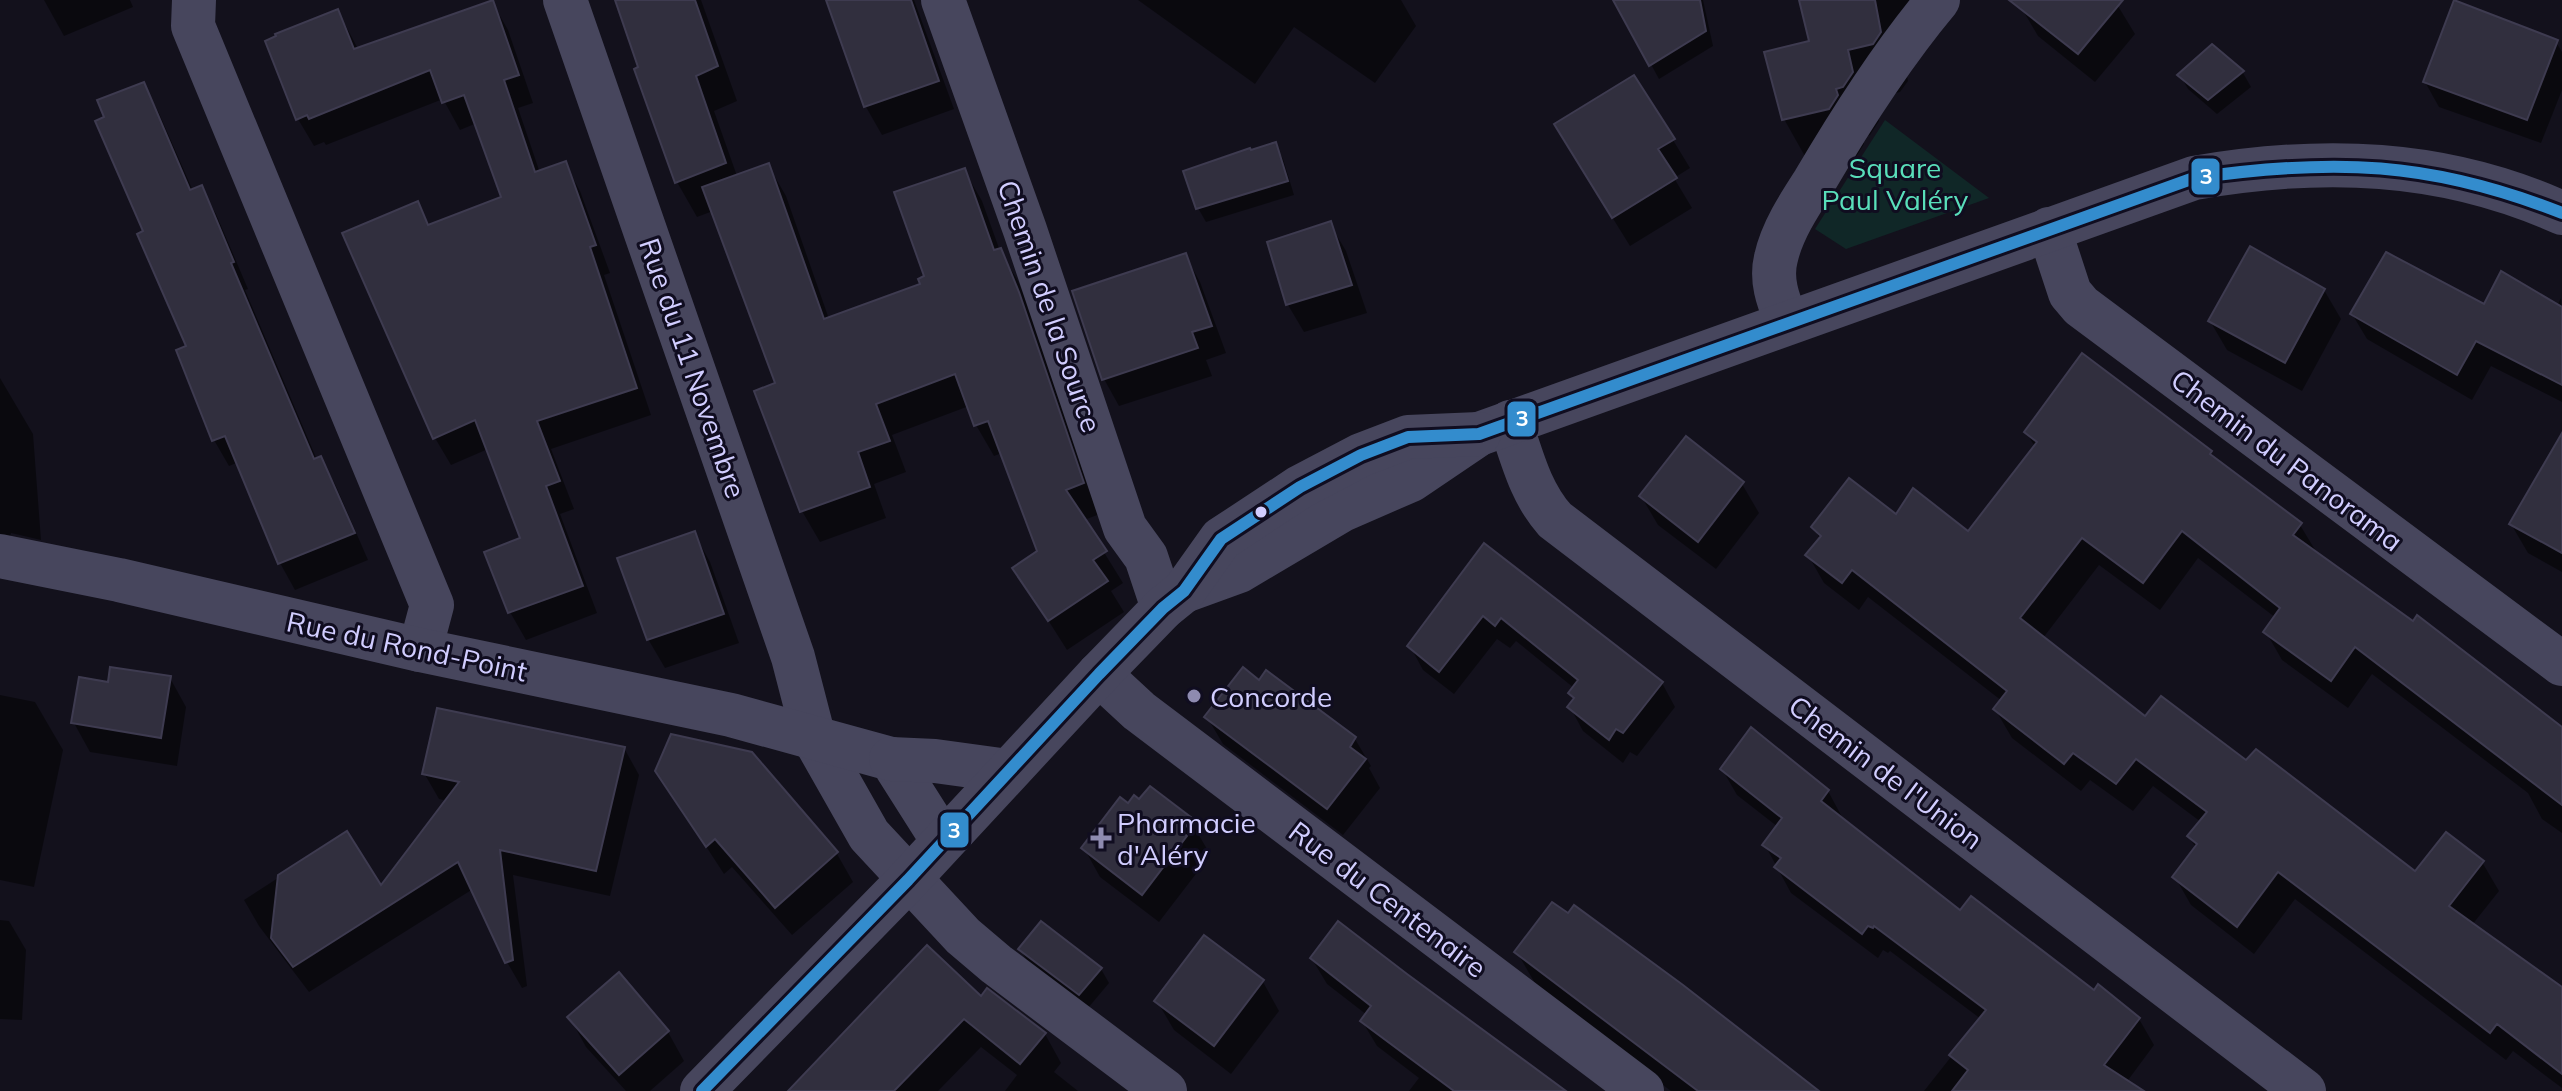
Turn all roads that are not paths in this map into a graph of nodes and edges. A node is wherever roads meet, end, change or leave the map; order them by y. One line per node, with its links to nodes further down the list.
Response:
1 (194, 0): 11 (street)
2 (565, 0): 14 (street, Rue du 11 Novembre)
3 (943, 0): 10 (street, Chemin de la Source)
4 (1938, 0): 7 (street)
5 (2562, 213): 6 (street)
6 (2049, 229): 7 (street); 12 (street, Chemin du Panorama)
7 (1787, 323): 8 (street)
8 (1494, 428): 10 (street); 22 (street, Chemin de l'Union)
9 (0, 556): 11 (street, Rue du Rond-Point)
10 (1173, 600): 13 (street)
11 (420, 650): 14 (street, Rue du Rond-Point)
12 (2562, 664)
13 (1099, 674): 16 (street); 21 (street, Rue du Centenaire)
14 (814, 738): 15 (street, Rue du Rond-Point); 18 (street)
15 (891, 759): 16 (street, Rue du Rond-Point); 17 (street)
16 (1008, 771): 17 (street)
17 (943, 841): 18 (street)
18 (908, 880): 19 (street); 20 (street)
19 (702, 1091)
20 (1165, 1091)
21 (1642, 1091)
22 (2304, 1091)

